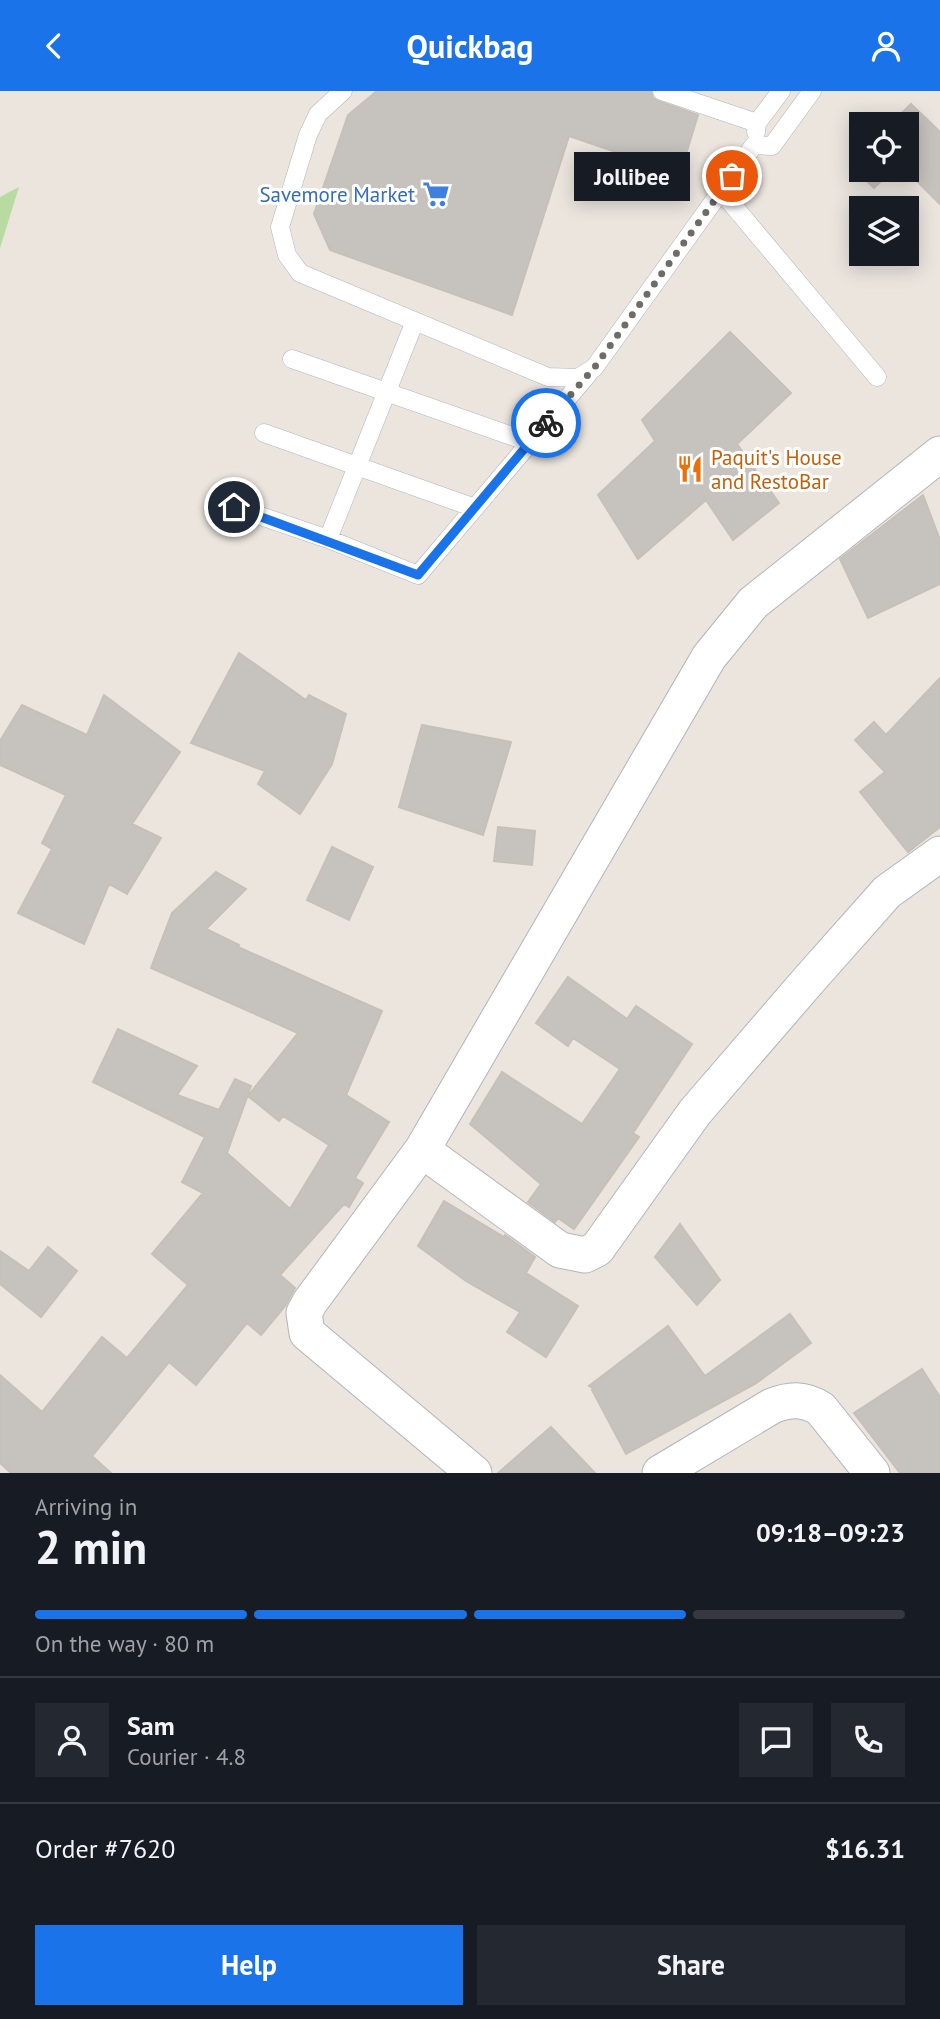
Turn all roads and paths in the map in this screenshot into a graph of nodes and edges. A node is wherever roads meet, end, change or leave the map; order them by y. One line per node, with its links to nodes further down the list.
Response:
1 (343, 91): 8 (lane)
2 (662, 91): 5 (lane)
3 (781, 91): 5 (lane)
4 (812, 91): 6 (lane)
5 (757, 123): 6 (lane)
6 (754, 145): 7 (lane)
7 (721, 191): 10 (lane); 11 (lane)
8 (415, 321): 10 (lane); 12 (lane)
9 (292, 359): 12 (lane)
10 (594, 368): 14 (lane)
11 (877, 377)
12 (387, 392): 14 (lane); 16 (lane)
13 (264, 433): 16 (lane)
14 (529, 442): 18 (lane)
15 (940, 454): 21 (street)
16 (356, 466): 18 (lane); 19 (lane)
17 (234, 507): 19 (lane)
18 (475, 508): 19 (lane)
19 (327, 539)
20 (940, 854): 21 (street)
21 (422, 1150): 22 (street)
22 (474, 1473)
23 (660, 1473): 24 (street)
24 (872, 1473)

